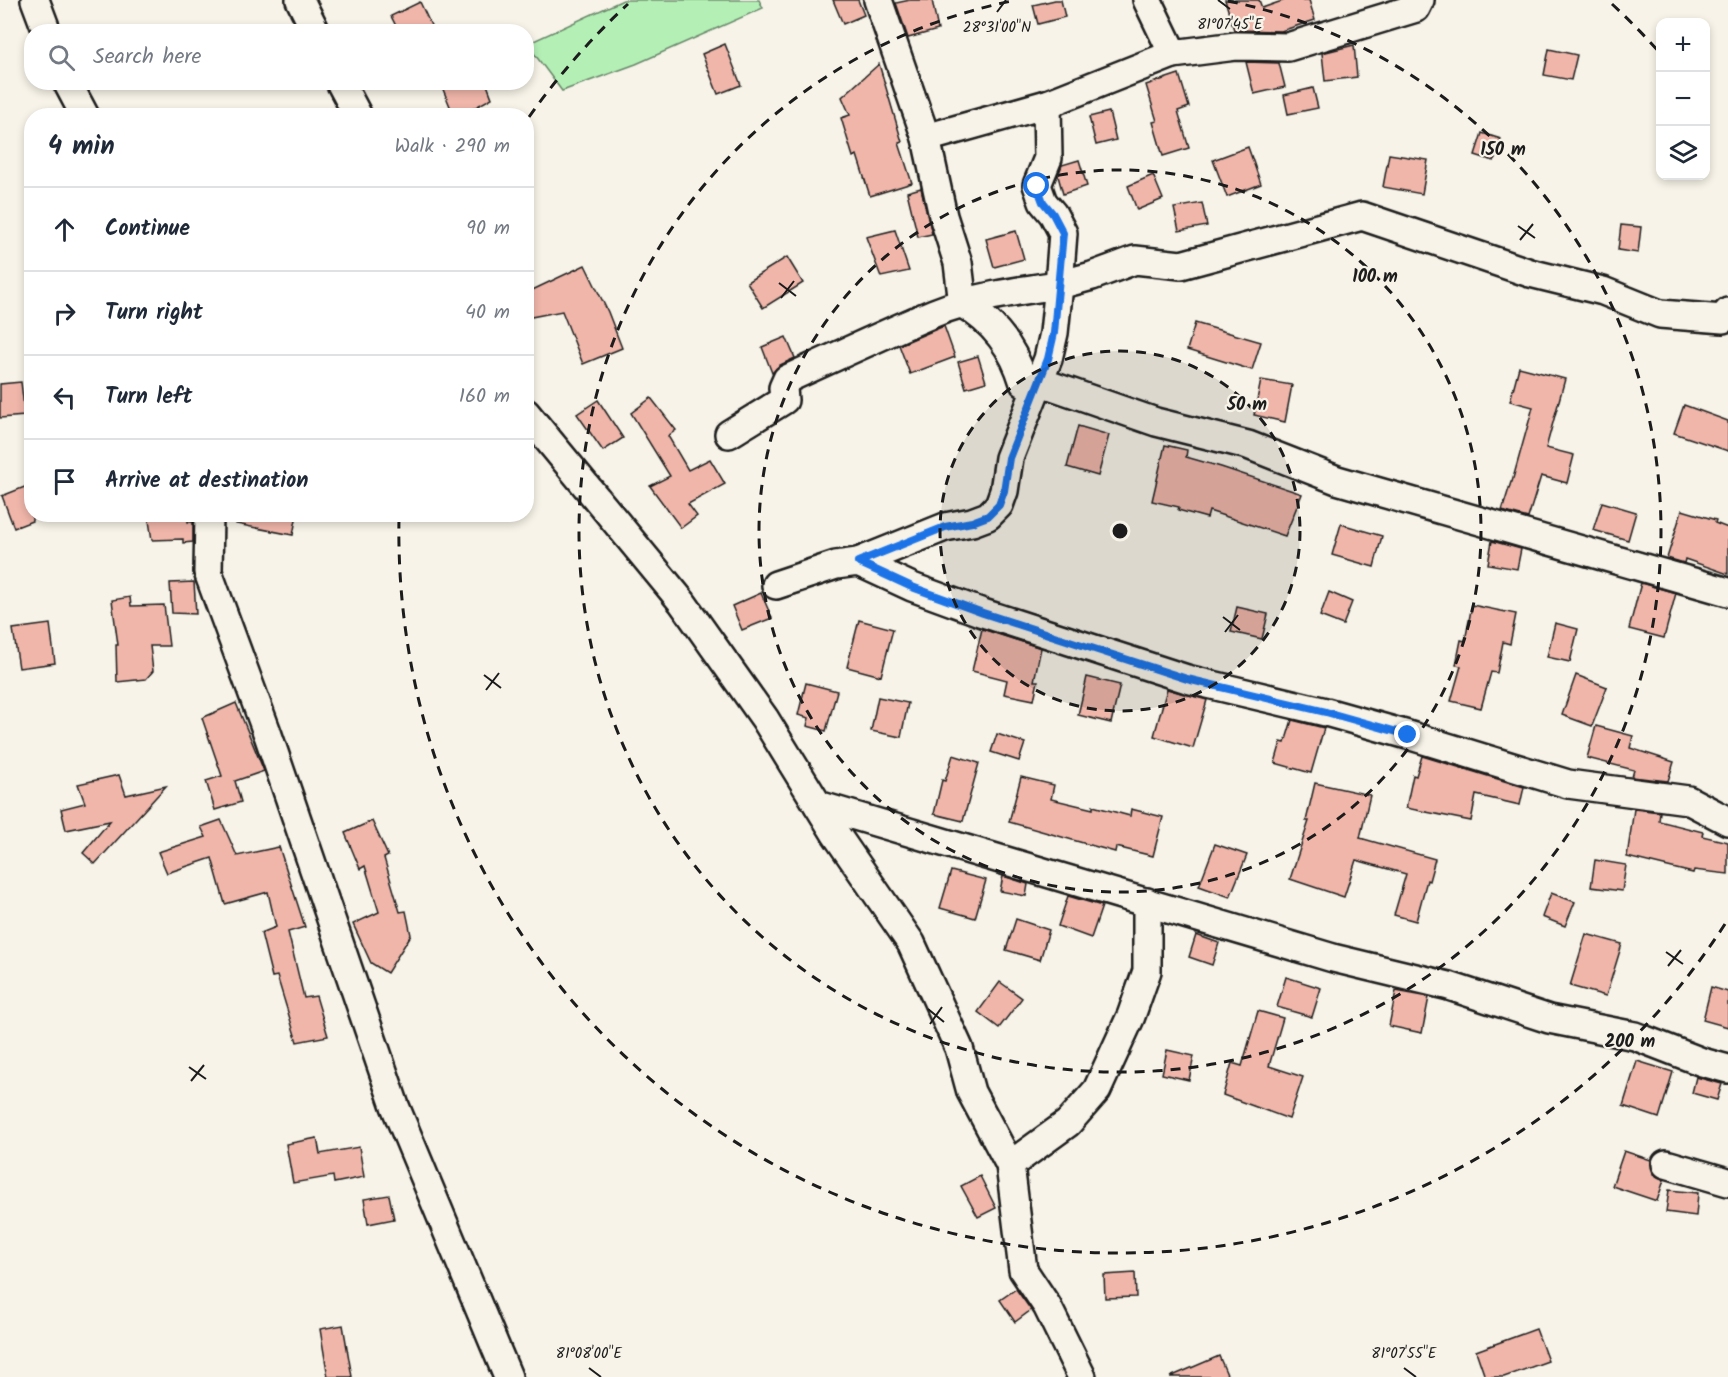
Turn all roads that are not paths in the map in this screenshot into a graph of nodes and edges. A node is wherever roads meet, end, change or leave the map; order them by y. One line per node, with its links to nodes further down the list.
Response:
1 (35, 0): 6 (street)
2 (300, 0): 7 (street)
3 (878, 0): 14 (street)
4 (1147, 0): 8 (street)
5 (1420, 0): 8 (street)
6 (44, 24)
7 (312, 24)
8 (1173, 54): 11 (street)
9 (71, 90): 12 (street)
10 (344, 90): 13 (street)
11 (1047, 104): 14 (street); 15 (street)
12 (80, 108)
13 (354, 108)
14 (926, 138): 16 (street)
15 (1059, 285): 16 (street); 17 (street); 18 (street)
16 (963, 303): 18 (street); 20 (street)
17 (1726, 317)
18 (1038, 381): 22 (street); 24 (street)
19 (534, 423): 25 (street)
20 (729, 434)
21 (209, 522): 32 (street)
22 (858, 562): 23 (street); 26 (street)
23 (776, 585)
24 (1728, 592)
25 (818, 805): 27 (street); 30 (street)
26 (1728, 820)
27 (1147, 902): 28 (street); 30 (street)
28 (1728, 1069)
29 (1666, 1164): 31 (street)
30 (1010, 1165): 33 (street)
31 (1728, 1182)
32 (508, 1377)
33 (1082, 1377)

